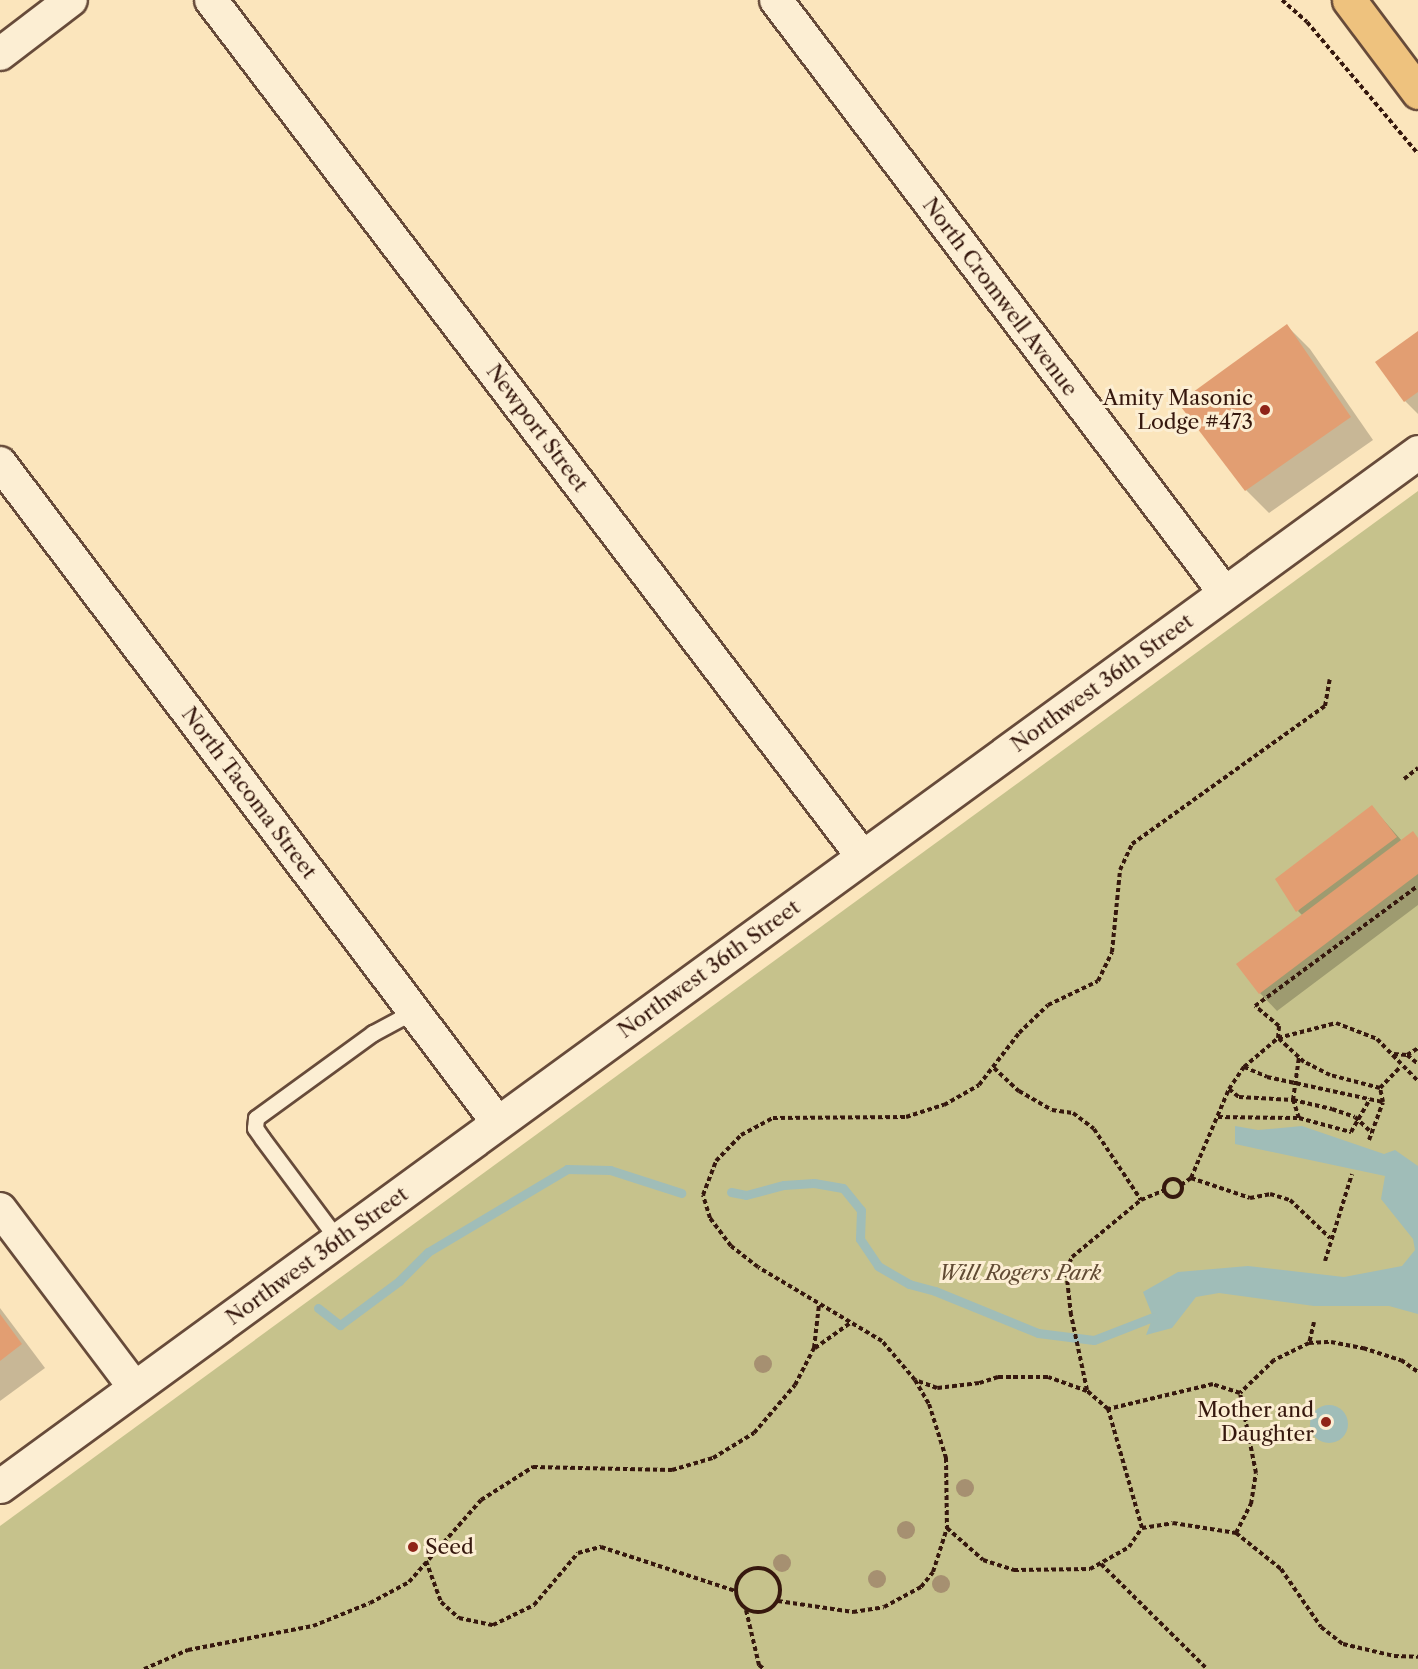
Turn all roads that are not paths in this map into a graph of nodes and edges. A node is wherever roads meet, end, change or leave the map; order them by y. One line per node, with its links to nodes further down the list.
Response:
1 (71, 0): 5 (street)
2 (211, 0): 10 (street, Newport Street)
3 (776, 0): 9 (street, North Cromwell Avenue)
4 (1349, 0): 6 (highway)
5 (0, 54)
6 (1418, 92)
7 (1418, 452): 9 (main road, Northwest 36th Street)
8 (0, 463): 11 (street, North Tacoma Street)
9 (1225, 593): 10 (main road, Northwest 36th Street)
10 (863, 857): 12 (main road, Northwest 36th Street)
11 (414, 1011): 12 (street, North Tacoma Street); 14 (lane)
12 (498, 1123): 14 (main road, Northwest 36th Street)
13 (0, 1209): 15 (street)
14 (338, 1240): 15 (main road, Northwest 36th Street)
15 (135, 1388): 16 (main road, Northwest 36th Street)
16 (0, 1486)

